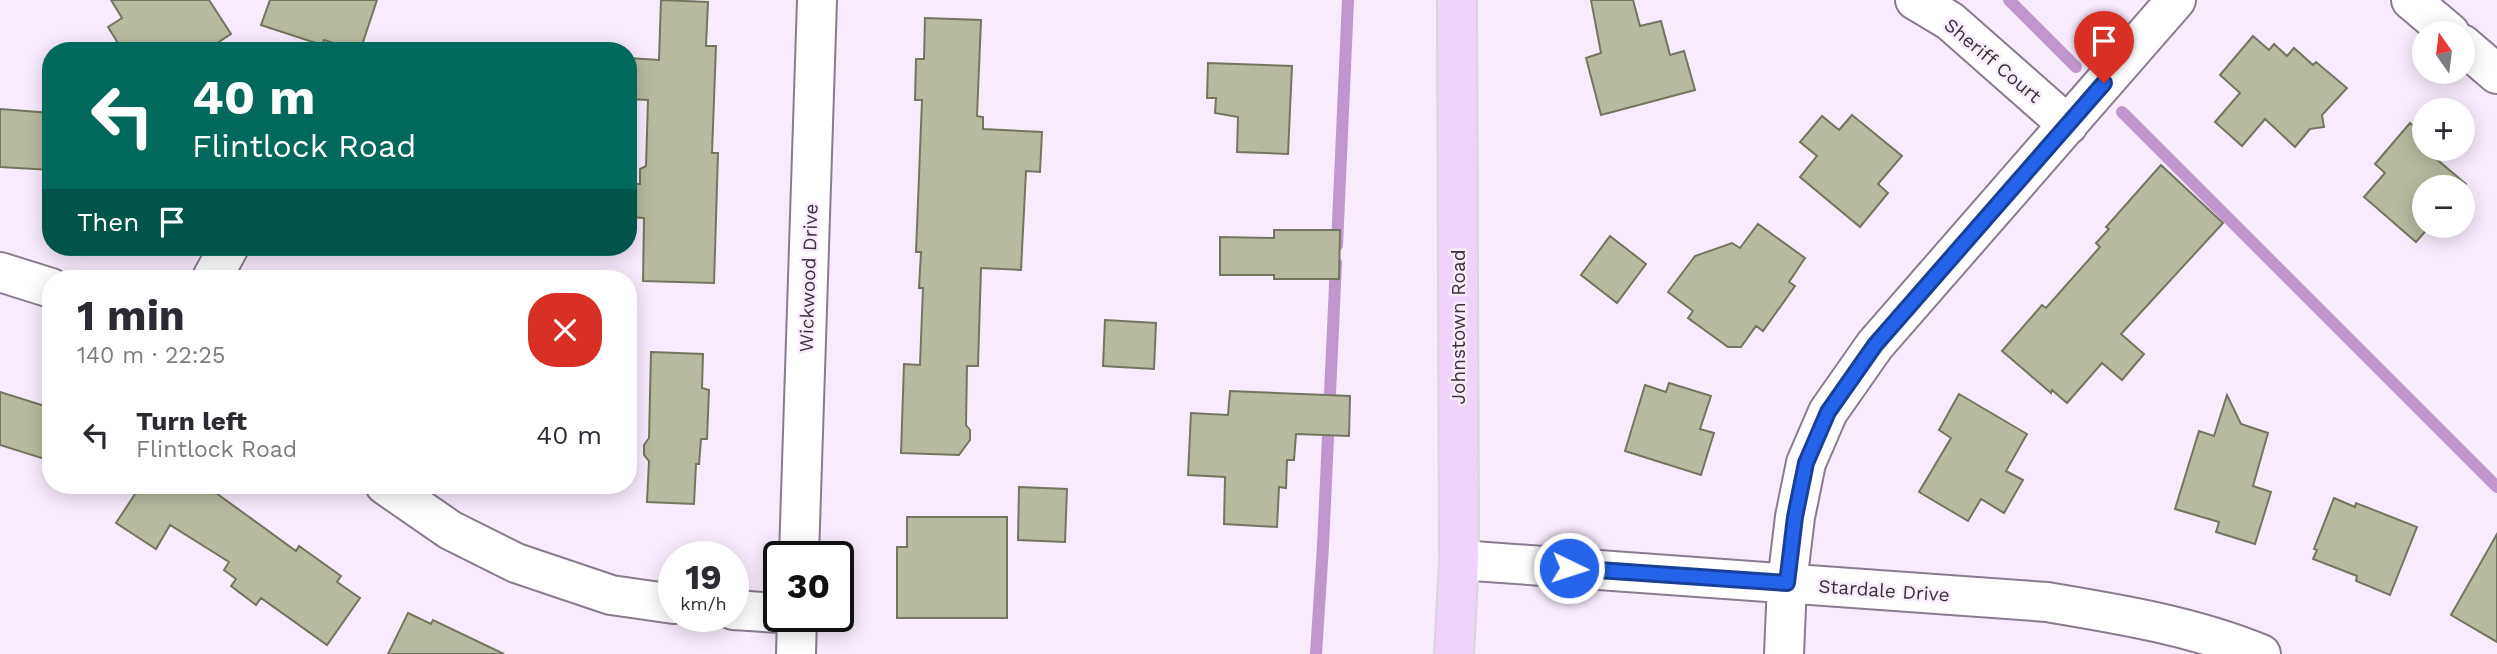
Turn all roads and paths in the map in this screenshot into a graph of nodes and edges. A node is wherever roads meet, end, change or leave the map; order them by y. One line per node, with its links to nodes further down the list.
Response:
1 (817, 0): 13 (street, Wickwood Drive)
2 (1457, 0): 14 (main road, Johnstown Road)
3 (1915, 0): 9 (street, Sheriff Court)
4 (2176, 0): 9 (street)
5 (2411, 0): 6 (street)
6 (2436, 21)
7 (2475, 55): 8 (street)
8 (2497, 74)
9 (2068, 125): 15 (street)
10 (0, 272): 11 (street)
11 (42, 285)
12 (398, 494): 16 (street)
13 (799, 541)
14 (1459, 560): 15 (street, Stardale Drive); 19 (main road, Johnstown Road)
15 (1787, 583): 20 (street); 21 (street, Stardale Drive)
16 (658, 602)
17 (797, 632): 18 (street)
18 (796, 654)
19 (1454, 654)
20 (1784, 654)
21 (2261, 654)

